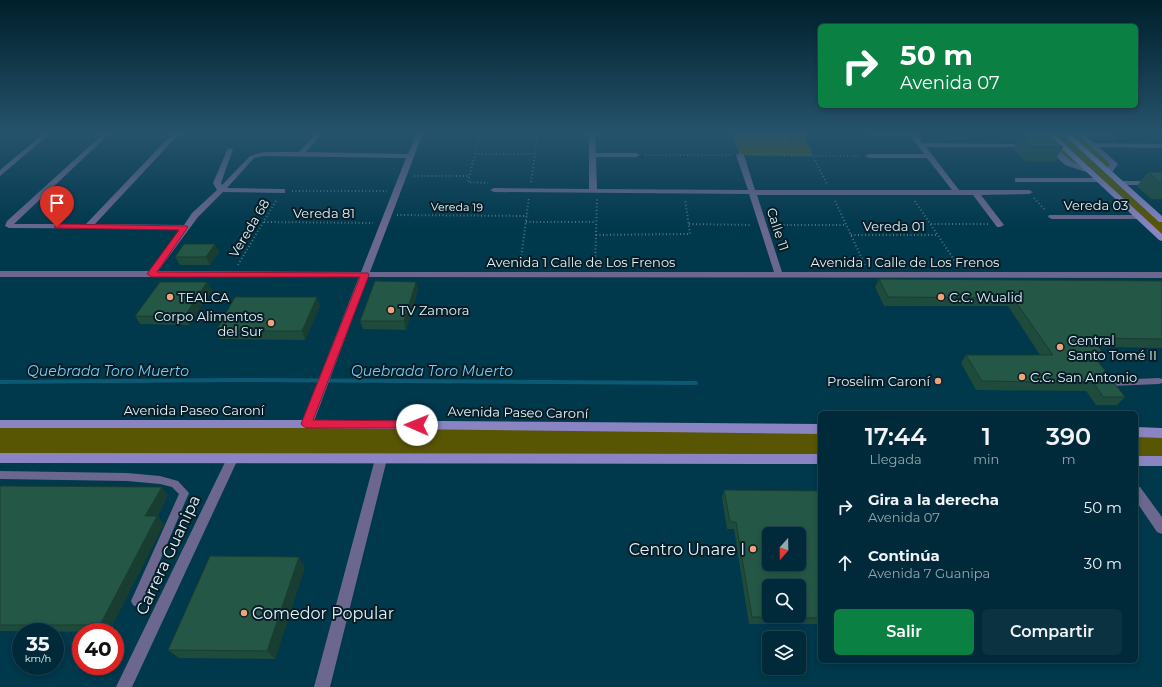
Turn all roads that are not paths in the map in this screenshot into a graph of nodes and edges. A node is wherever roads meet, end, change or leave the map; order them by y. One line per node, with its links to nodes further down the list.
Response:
1 (10, 165): 16 (street)
2 (73, 165): 33 (street)
3 (147, 165): 33 (street)
4 (224, 165): 21 (street)
5 (245, 165): 21 (street)
6 (407, 165): 38 (street)
7 (592, 165): 23 (street)
8 (743, 165): 25 (street, Calle 11)
9 (936, 165): 26 (street)
10 (1073, 165): 14 (street)
11 (1083, 165): 14 (street)
12 (1100, 165): 15 (street)
13 (1113, 165): 15 (street)
14 (1089, 171): 18 (street)
15 (1108, 172): 19 (street)
16 (0, 174)
17 (1018, 180): 18 (street, Vereda 03)
18 (1099, 180): 30 (street)
19 (1120, 183): 20 (street); 31 (street)
20 (1162, 183)
21 (221, 190): 24 (street); 34 (street)
22 (494, 190): 23 (street)
23 (592, 190): 25 (street)
24 (282, 191)
25 (752, 192): 26 (street); 39 (street, Calle 11)
26 (957, 192): 27 (street)
27 (975, 192): 28 (street); 32 (street)
28 (1029, 192)
29 (1052, 217): 30 (street, Vereda 03)
30 (1140, 217): 35 (street)
31 (1162, 220)
32 (1000, 225)
33 (88, 227): 34 (street)
34 (185, 227): 37 (street)
35 (1162, 238)
36 (0, 274): 37 (street, Avenida 1 Calle de Los Frenos)
37 (152, 274): 38 (street, Avenida 1 Calle de Los Frenos)
38 (365, 275): 39 (street, Avenida 1 Calle de Los Frenos); 44 (street)
39 (779, 275): 40 (street, Avenida 1 Calle de Los Frenos)
40 (1162, 275)
41 (1161, 382): 42 (lane)
42 (1112, 383)
43 (0, 424): 44 (street, Avenida Paseo Caroní)
44 (307, 424): 45 (street, Avenida Paseo Caroní)
45 (818, 429)
46 (1138, 432): 47 (street)
47 (1162, 433)
48 (0, 458): 49 (street)
49 (232, 459): 50 (street); 58 (street, Carrera Guanipa)
50 (381, 459): 51 (street); 59 (street)
51 (818, 459)
52 (1138, 461): 53 (street)
53 (1162, 461)
54 (0, 475): 57 (lane)
55 (1138, 494): 56 (street)
56 (1162, 528)
57 (136, 601)
58 (124, 687)
59 (322, 687)

